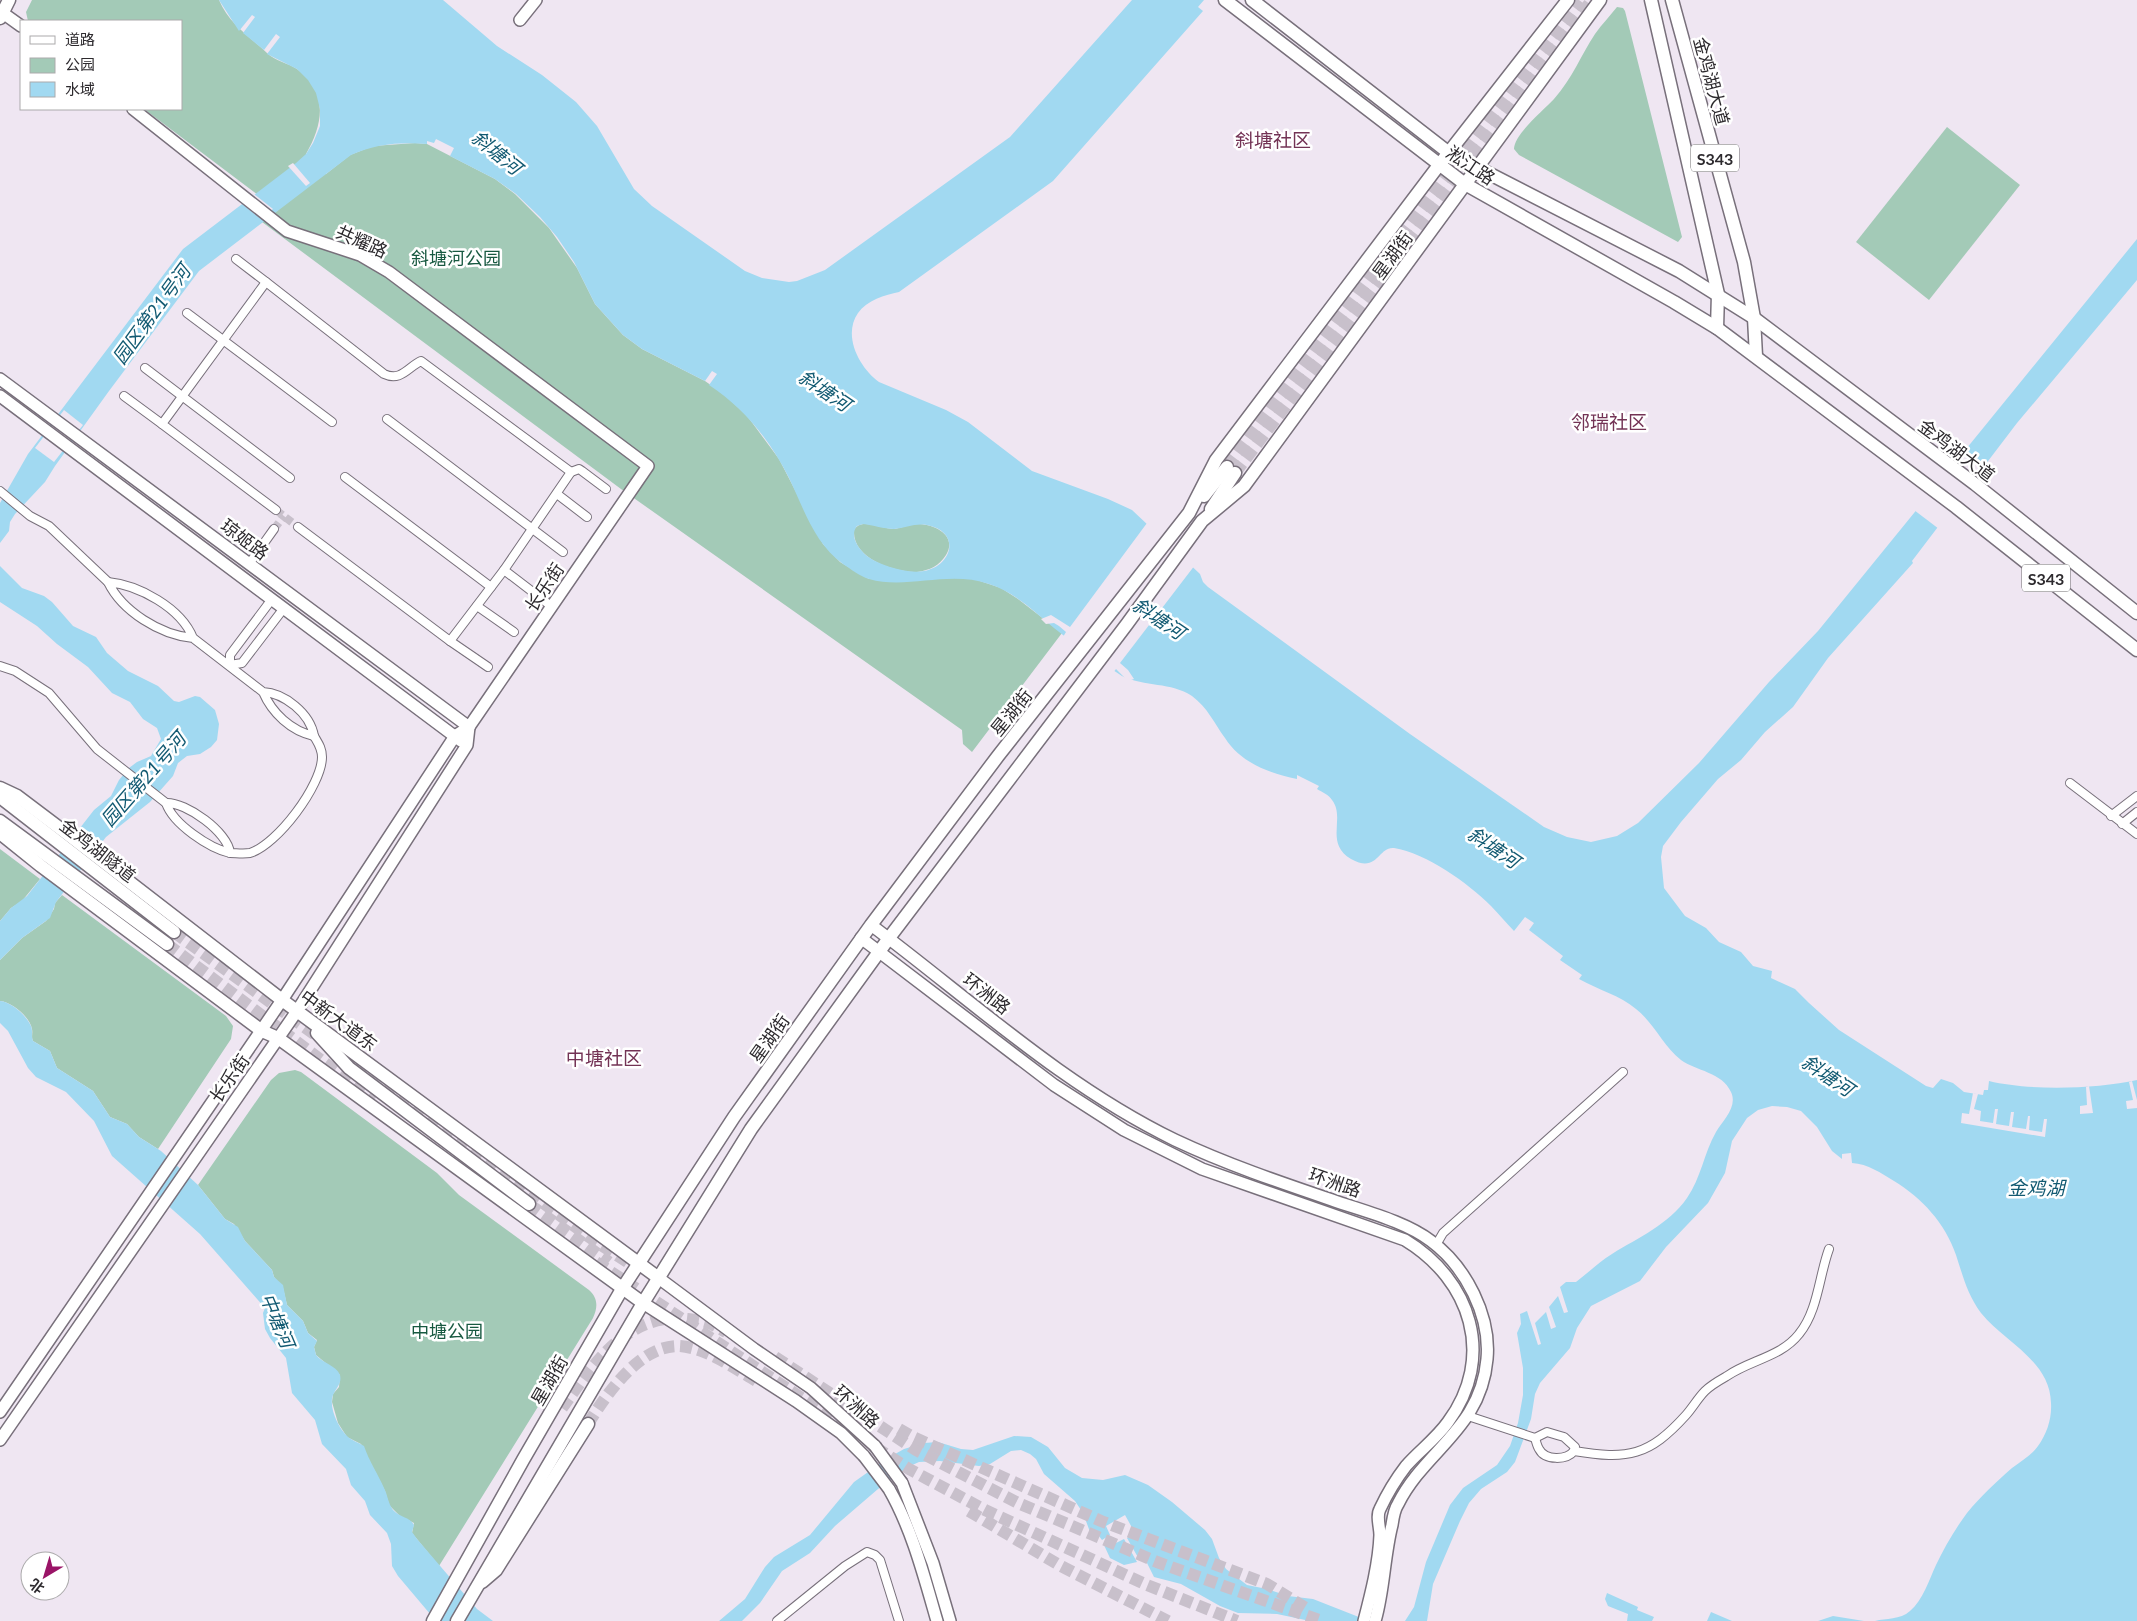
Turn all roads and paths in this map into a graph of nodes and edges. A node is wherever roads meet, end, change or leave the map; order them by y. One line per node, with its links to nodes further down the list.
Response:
1 (9, 0): 9 (main road)
2 (536, 0): 10 (street)
3 (1225, 0): 14 (main road, 淞江路)
4 (1252, 0): 13 (main road, 淞江路)
5 (1568, 0): 13 (main road, 星湖街)
6 (1600, 0): 15 (main road, 星湖街)
7 (1651, 0): 19 (main road, S343)
8 (1672, 0): 21 (main road, 金鸡湖大道 / S343)
9 (1, 14): 11 (street)
10 (520, 20)
11 (20, 25)
12 (134, 110): 33 (street, 共耀路)
13 (1449, 152): 14 (main road, 星湖街); 15 (main road, 淞江路)
14 (1439, 165): 16 (main road, 淞江路); 41 (main road, 星湖街)
15 (1478, 166): 16 (main road, 星湖街); 19 (main road, 淞江路)
16 (1465, 184): 22 (main road, 淞江路); 43 (main road, 星湖街)
17 (236, 260): 18 (street)
18 (266, 282): 23 (street); 34 (street)
19 (1718, 294): 21 (main road, 金鸡湖大道 / S343); 22 (main road, S343)
20 (187, 313): 23 (street)
21 (1754, 318): 24 (main road, 金鸡湖大道 / S343); 56 (main road, 金鸡湖大道 / S343)
22 (1717, 328): 24 (main road, S343)
23 (223, 340): 29 (street); 31 (street)
24 (1756, 356): 60 (main road, S343)
25 (145, 368): 29 (street)
26 (0, 379): 48 (street, 琼姬路)
27 (0, 396): 52 (street, 琼姬路)
28 (124, 396): 32 (street)
29 (182, 396): 32 (street); 36 (street)
30 (387, 419): 46 (street)
31 (332, 422)
32 (162, 424): 40 (street)
33 (648, 466): 54 (street, 长乐街)
34 (571, 472): 37 (street); 39 (street)
35 (345, 477): 51 (street)
36 (290, 478)
37 (606, 489)
38 (0, 491): 50 (street)
39 (557, 494): 42 (street); 46 (street)
40 (276, 510)
41 (1189, 513): 43 (main road, 星湖街); 81 (main road, 星湖街)
42 (587, 517)
43 (1202, 521): 84 (main road, 星湖街)
44 (298, 527): 59 (street)
45 (274, 529): 48 (street)
46 (532, 529): 47 (street); 49 (street)
47 (563, 552)
48 (248, 564): 65 (street, 琼姬路)
49 (504, 570): 51 (street); 54 (street)
50 (108, 582): 58 (street); 58 (street)
51 (491, 587): 53 (street)
52 (272, 599): 55 (street, 琼姬路); 61 (street)
53 (477, 606): 57 (street); 59 (street)
54 (551, 606): 65 (street, 长乐街)
55 (284, 608): 61 (street); 67 (street, 琼姬路)
56 (2137, 613)
57 (514, 632)
58 (193, 638): 61 (street)
59 (450, 641): 63 (street)
60 (2137, 650)
61 (230, 665): 64 (street)
62 (0, 666): 73 (street)
63 (488, 666)
64 (263, 692): 66 (street); 66 (street)
65 (469, 727): 67 (street, 长乐街); 68 (street, 长乐街)
66 (314, 736): 80 (street)
67 (455, 736): 68 (street, 琼姬路); 87 (street, 长乐街)
68 (467, 745): 88 (street, 长乐街)
69 (2070, 783): 75 (street)
70 (0, 788): 87 (main road, 中新大道东)
71 (2137, 796): 75 (street)
72 (0, 797): 82 (main road, 金鸡湖隧道)
73 (162, 800): 80 (street); 80 (street)
74 (2137, 812): 77 (street)
75 (2111, 816): 77 (street)
76 (0, 821): 85 (main road, 金鸡湖隧道)
77 (2122, 824): 79 (street)
78 (0, 833): 89 (main road)
79 (2137, 834)
80 (230, 853)
81 (871, 925): 83 (main road, 星湖街); 84 (street, 环洲路)
82 (174, 932)
83 (861, 938): 86 (street, 环洲路); 95 (main road, 星湖街)
84 (889, 938): 86 (main road, 星湖街); 93 (street, 环洲路)
85 (167, 944)
86 (880, 952): 96 (main road, 星湖街); 106 (street, 环洲路)
87 (282, 1000): 88 (main road, 中新大道东); 89 (street, 长乐街)
88 (297, 1011): 90 (street, 长乐街); 92 (main road); 95 (main road, 中新大道东)
89 (262, 1031): 90 (main road); 100 (street, 长乐街)
90 (278, 1038): 97 (main road); 104 (street, 长乐街)
91 (1623, 1072): 93 (street)
92 (529, 1204)
93 (1436, 1245): 101 (street, 环洲路)
94 (1829, 1249): 105 (street)
95 (639, 1263): 96 (main road, 中新大道东); 97 (main road, 星湖街)
96 (660, 1279): 98 (main road, 星湖街); 115 (street, 环洲路, bridge)
97 (622, 1289): 98 (main road); 107 (main road, 星湖街)
98 (643, 1303): 108 (main road, 星湖街); 114 (street, 环洲路, bridge)
99 (562, 1408): 107 (main road)
100 (0, 1412)
101 (1468, 1416): 103 (street); 106 (street, 环洲路)
102 (588, 1424): 108 (main road)
103 (1532, 1437): 105 (street); 105 (street)
104 (0, 1440)
105 (1574, 1451)
106 (1384, 1536): 109 (street, 环洲路)
107 (458, 1576): 110 (main road, 星湖街)
108 (474, 1591): 111 (main road, 星湖街)
109 (1371, 1618)
110 (433, 1621)
111 (457, 1621)
112 (777, 1621): 113 (street)
113 (899, 1621)
114 (937, 1621)
115 (950, 1621)

